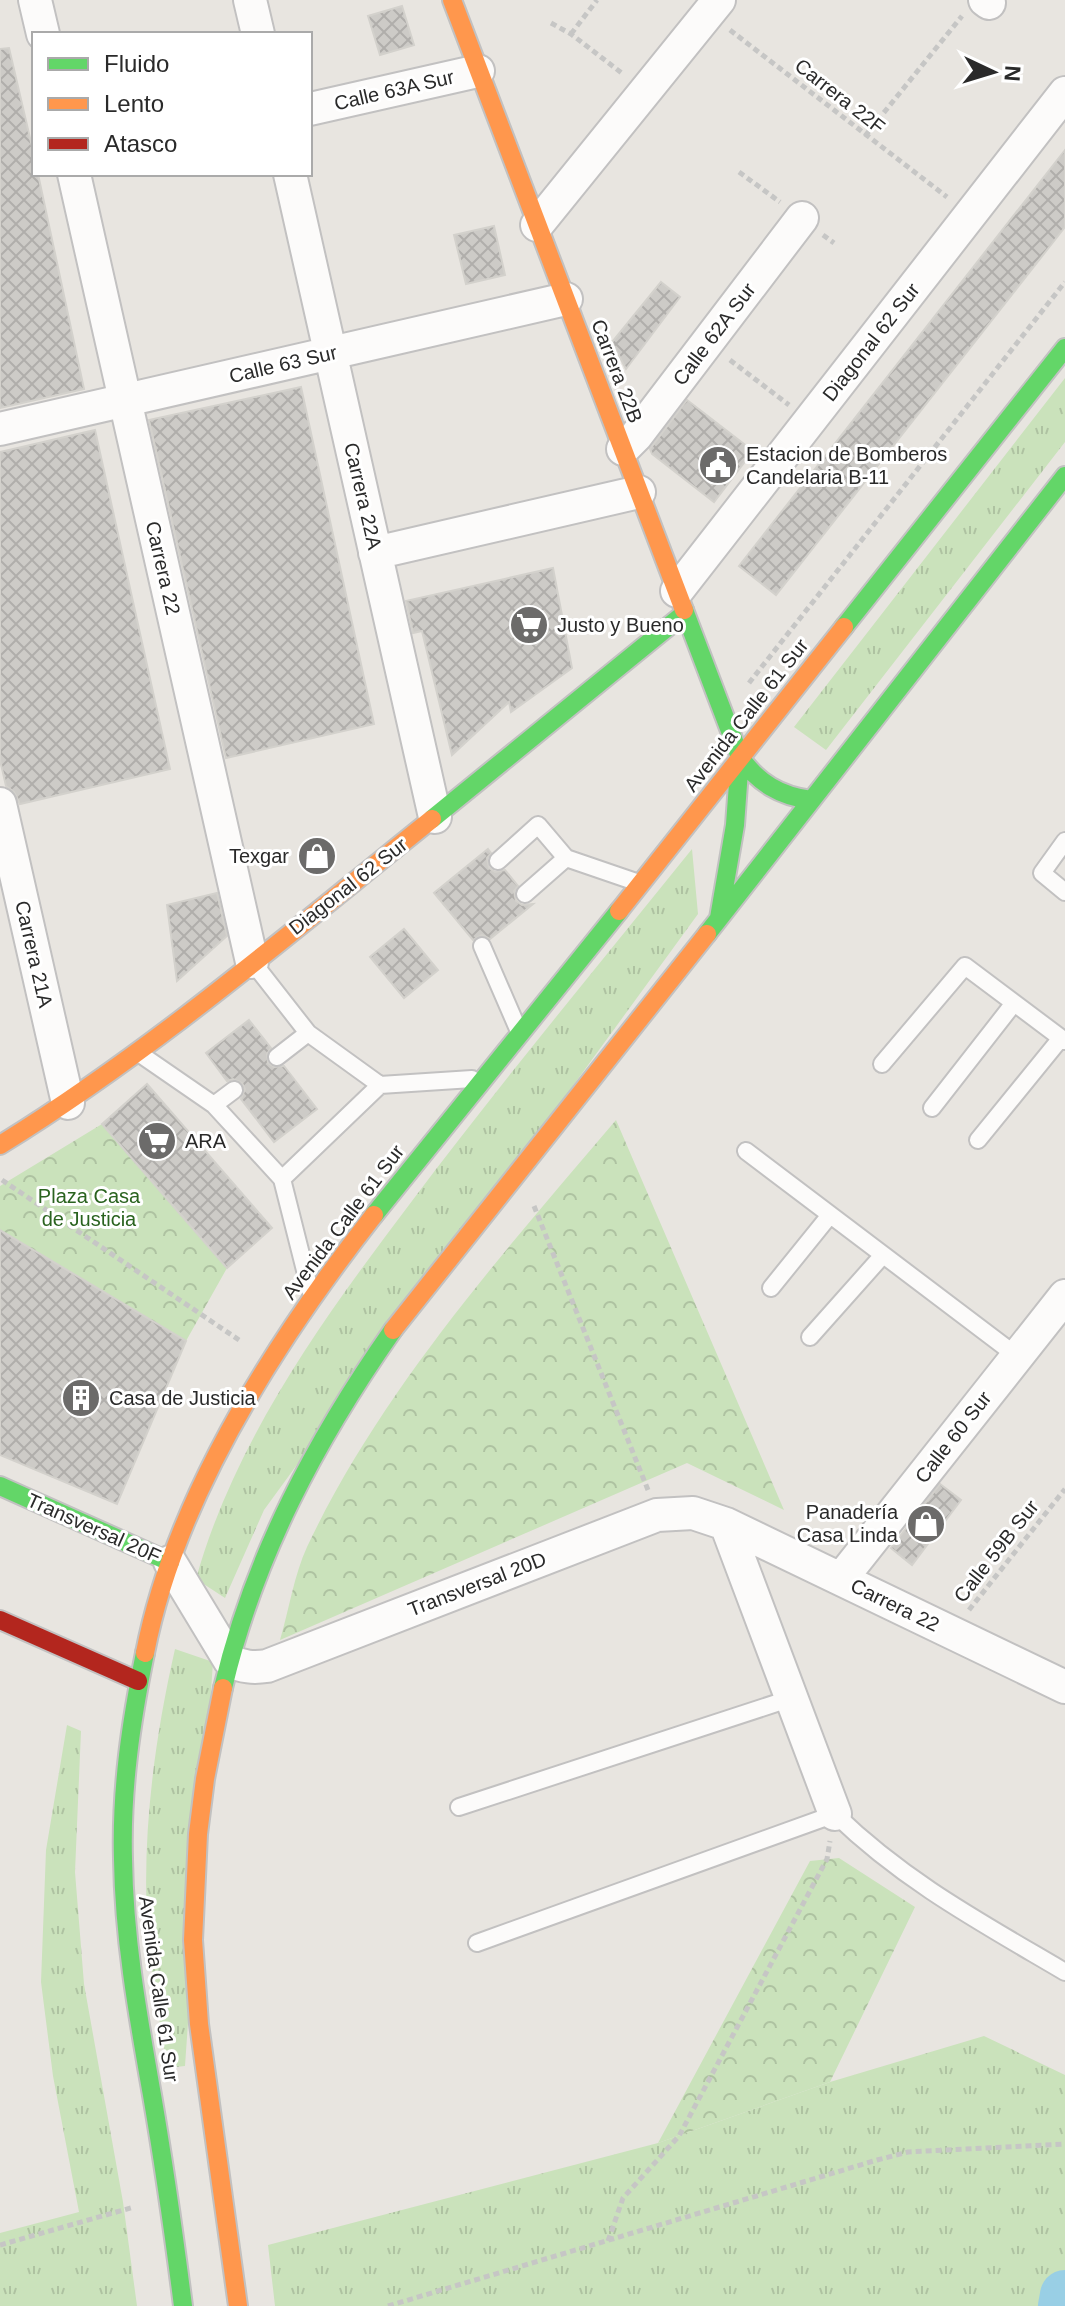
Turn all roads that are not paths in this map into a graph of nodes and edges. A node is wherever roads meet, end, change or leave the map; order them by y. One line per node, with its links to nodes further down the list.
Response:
1 (35, 0): 5 (street)
2 (250, 0): 6 (street)
3 (452, 0): 7 (main road, Carrera 22B)
4 (714, 7): 13 (street)
5 (43, 32)
6 (258, 32)
7 (478, 71): 9 (street, Calle 63A Sur); 13 (main road, Carrera 22B)
8 (1065, 93): 23 (street, Diagonal 62 Sur)
9 (312, 109)
10 (74, 176): 17 (street, Carrera 22)
11 (290, 176): 16 (street, Carrera 22A)
12 (802, 218): 19 (street, Calle 62A Sur)
13 (537, 225): 14 (main road, Carrera 22B)
14 (566, 299): 16 (street, Calle 63 Sur); 19 (main road, Carrera 22B)
15 (1065, 348): 24 (main road, Avenida Calle 61 Sur)
16 (330, 353): 17 (street, Calle 63 Sur); 22 (street, Carrera 22A)
17 (125, 400): 18 (street, Calle 63 Sur); 37 (street, Carrera 22)
18 (0, 429)
19 (623, 449): 21 (main road, Carrera 22B)
20 (1065, 476): 25 (main road, Avenida Calle 61 Sur)
21 (639, 492): 22 (street); 23 (main road, Carrera 22B)
22 (375, 553): 27 (street, Carrera 22A)
23 (681, 602): 24 (main road, Carrera 22B); 27 (main road, Diagonal 62 Sur)
24 (740, 757): 25 (main road, Carrera 22B); 31 (main road, Avenida Calle 61 Sur); 34 (main road, Carrera 22B)
25 (811, 800): 34 (main road, Avenida Calle 61 Sur)
26 (0, 804): 35 (street, Carrera 21A)
27 (435, 817): 37 (main road, Diagonal 62 Sur)
28 (1065, 841): 32 (lane)
29 (566, 858): 30 (lane); 31 (lane); 33 (lane)
30 (498, 861)
31 (640, 884): 40 (main road, Avenida Calle 61 Sur)
32 (1065, 892)
33 (525, 894)
34 (719, 918): 67 (main road, Avenida Calle 61 Sur)
35 (13, 921): 48 (street, Carrera 21A)
36 (482, 946): 40 (lane)
37 (252, 962): 39 (lane); 42 (main road, Diagonal 62 Sur)
38 (1014, 1003): 41 (lane); 44 (lane); 50 (lane)
39 (308, 1033): 43 (lane); 46 (lane)
40 (519, 1033): 45 (main road, Avenida Calle 61 Sur)
41 (1063, 1039): 51 (lane)
42 (139, 1053): 48 (main road, Diagonal 62 Sur); 49 (lane)
43 (277, 1057)
44 (882, 1064)
45 (482, 1078): 46 (lane); 59 (main road, Avenida Calle 61 Sur)
46 (380, 1085): 54 (lane)
47 (234, 1090): 49 (lane)
48 (68, 1103): 52 (main road, Diagonal 62 Sur)
49 (214, 1105): 54 (lane)
50 (932, 1108)
51 (978, 1140)
52 (0, 1145)
53 (746, 1151): 55 (lane)
54 (282, 1179): 59 (lane)
55 (830, 1215): 56 (lane); 57 (lane)
56 (883, 1255): 60 (lane); 61 (lane)
57 (771, 1288)
58 (1065, 1296): 61 (street, Calle 60 Sur)
59 (312, 1297): 64 (main road, Avenida Calle 61 Sur)
60 (810, 1337)
61 (1017, 1356): 65 (street, Calle 60 Sur)
62 (0, 1486): 64 (main road, Transversal 20F)
63 (726, 1524): 65 (street, Carrera 22); 67 (street, Transversal 20D); 70 (street)
64 (170, 1562): 67 (street, Transversal 20F); 68 (main road, Avenida Calle 61 Sur)
65 (841, 1579): 69 (street, Carrera 22)
66 (0, 1620): 68 (main road)
67 (230, 1661): 76 (main road, Avenida Calle 61 Sur)
68 (138, 1681): 75 (main road, Avenida Calle 61 Sur)
69 (1065, 1687)
70 (792, 1698): 71 (lane); 72 (street)
71 (459, 1807)
72 (835, 1814): 73 (lane); 74 (lane)
73 (477, 1943)
74 (1065, 1972)
75 (183, 2306)
76 (238, 2306)

